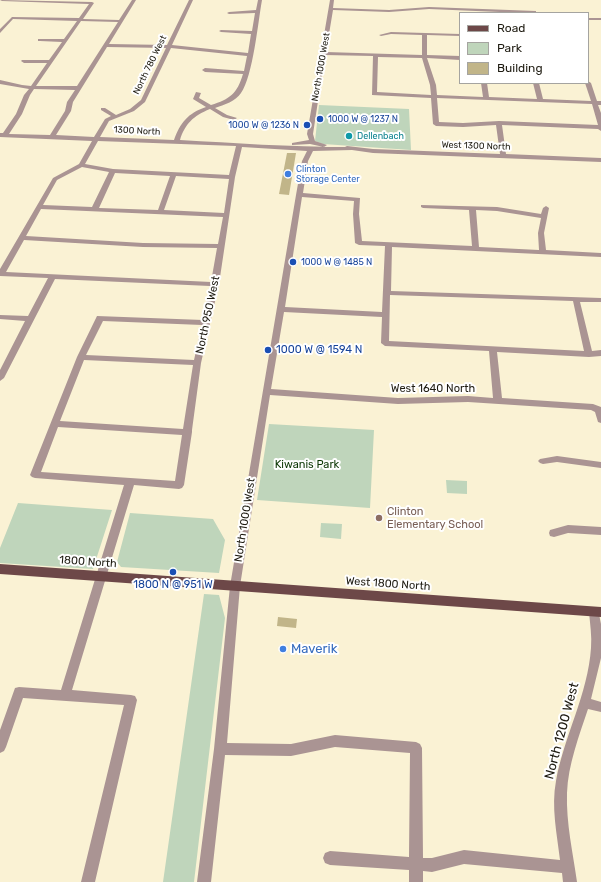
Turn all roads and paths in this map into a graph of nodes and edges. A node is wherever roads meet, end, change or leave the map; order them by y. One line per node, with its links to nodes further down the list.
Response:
1 (2, 0): 16 (street)
2 (134, 0): 17 (street)
3 (191, 0): 27 (street, North 780 West)
4 (260, 0): 9 (street)
5 (332, 0): 7 (street, North 1000 West)
6 (421, 8): 7 (street); 10 (street); 13 (street)
7 (331, 9): 28 (street, North 1000 West)
8 (512, 10): 10 (street); 11 (street)
9 (258, 11): 12 (street); 20 (street)
10 (466, 11)
11 (534, 12)
12 (229, 13)
13 (421, 17)
14 (589, 19): 15 (street)
15 (601, 19)
16 (80, 20): 17 (street); 19 (street); 25 (street)
17 (121, 21): 26 (street)
18 (221, 31): 20 (street)
19 (0, 32)
20 (253, 33): 29 (street)
21 (424, 34): 22 (street); 23 (street); 31 (street)
22 (381, 35)
23 (459, 35)
24 (40, 40): 25 (street)
25 (65, 41): 34 (street)
26 (107, 45): 27 (street); 42 (street)
27 (168, 47): 29 (street); 50 (street, North 780 West)
28 (323, 53): 30 (street); 54 (street, North 1000 West)
29 (249, 55): 36 (street)
30 (376, 55): 31 (street); 44 (street)
31 (425, 57): 32 (street); 44 (street)
32 (459, 58)
33 (24, 61): 34 (street)
34 (50, 62): 41 (street)
35 (205, 70): 36 (street)
36 (245, 72): 48 (street)
37 (0, 82): 41 (street)
38 (484, 84): 45 (street)
39 (536, 84): 46 (street)
40 (588, 84): 47 (street)
41 (33, 87): 42 (street); 55 (street)
42 (80, 88): 56 (street)
43 (198, 93): 48 (street)
44 (434, 96): 45 (street); 52 (street)
45 (486, 98): 46 (street)
46 (540, 100): 47 (street)
47 (598, 103): 53 (street)
48 (209, 107): 51 (street); 58 (street)
49 (102, 109): 50 (street)
50 (114, 116): 57 (street, North 780 West)
51 (234, 118)
52 (499, 123): 53 (street); 62 (street)
53 (601, 128)
54 (310, 134): 60 (street, North 1000 West); 61 (street, North 1000 West)
55 (3, 135): 56 (street, 1300 North)
56 (52, 137): 57 (street, 1300 North)
57 (96, 138): 58 (street, 1300 North); 65 (street, North 780 West)
58 (176, 142): 59 (street, 1300 North)
59 (239, 145): 60 (street, 1300 North); 68 (street, North 950 West)
60 (303, 145): 61 (street, 1300 North); 64 (street, North 1000 West)
61 (313, 146): 62 (street, West 1300 North); 64 (street, North 1000 West)
62 (503, 156): 63 (street, West 1300 North)
63 (601, 160)
64 (306, 161): 69 (street, North 1000 West)
65 (81, 165): 66 (street); 71 (street)
66 (113, 171): 67 (street); 74 (street)
67 (174, 174): 68 (street); 75 (street)
68 (232, 177): 76 (street, North 950 West)
69 (299, 195): 79 (street); 90 (street, North 1000 West)
70 (423, 206): 72 (street)
71 (39, 207): 74 (street); 78 (street)
72 (472, 208): 77 (street); 81 (street)
73 (546, 208): 77 (street)
74 (94, 210): 75 (street)
75 (160, 213): 76 (street)
76 (227, 215): 80 (street, North 950 West)
77 (543, 216): 82 (street)
78 (21, 238): 80 (street); 84 (street)
79 (389, 245): 81 (street); 87 (street)
80 (221, 246): 86 (street, North 950 West)
81 (476, 249): 82 (street)
82 (543, 252): 83 (street)
83 (601, 255)
84 (0, 274): 85 (street)
85 (52, 277): 86 (street); 93 (street)
86 (215, 284): 94 (street, North 950 West)
87 (388, 292): 88 (street); 91 (street)
88 (576, 299): 89 (street); 97 (street)
89 (601, 300)
90 (280, 309): 91 (street); 101 (street, North 1000 West)
91 (385, 315): 95 (street)
92 (0, 317): 93 (street)
93 (31, 318): 100 (street)
94 (206, 323): 98 (street); 99 (street, North 950 West)
95 (493, 349): 97 (street); 102 (street)
96 (601, 353): 97 (street)
97 (589, 354)
98 (81, 357): 99 (street); 104 (street)
99 (197, 363): 105 (street, North 950 West)
100 (0, 378)
101 (266, 392): 102 (street, West 1640 North); 114 (street, North 1000 West)
102 (498, 401): 103 (street, West 1640 North)
103 (601, 420)
104 (55, 424): 105 (street); 108 (street)
105 (188, 432): 108 (street, North 950 West)
106 (543, 461): 107 (street)
107 (601, 465)
108 (130, 482): 112 (street)
109 (601, 531): 110 (street)
110 (554, 533)
111 (0, 569): 112 (main road, 1800 North)
112 (101, 576): 113 (main road, 1800 North); 116 (street)
113 (173, 581): 114 (main road, West 1800 North)
114 (235, 586): 115 (main road, West 1800 North); 120 (street, North 1000 West)
115 (598, 612): 117 (street, North 1200 West)
116 (65, 695): 119 (street); 124 (street)
117 (584, 703): 118 (street); 123 (street, North 1200 West)
118 (601, 707)
119 (0, 747)
120 (220, 750): 122 (street); 125 (street, North 1000 West)
121 (330, 858): 122 (street)
122 (416, 865): 123 (street); 126 (street)
123 (568, 867): 127 (street, North 1200 West)
124 (88, 882)
125 (204, 882)
126 (416, 882)
127 (570, 882)

